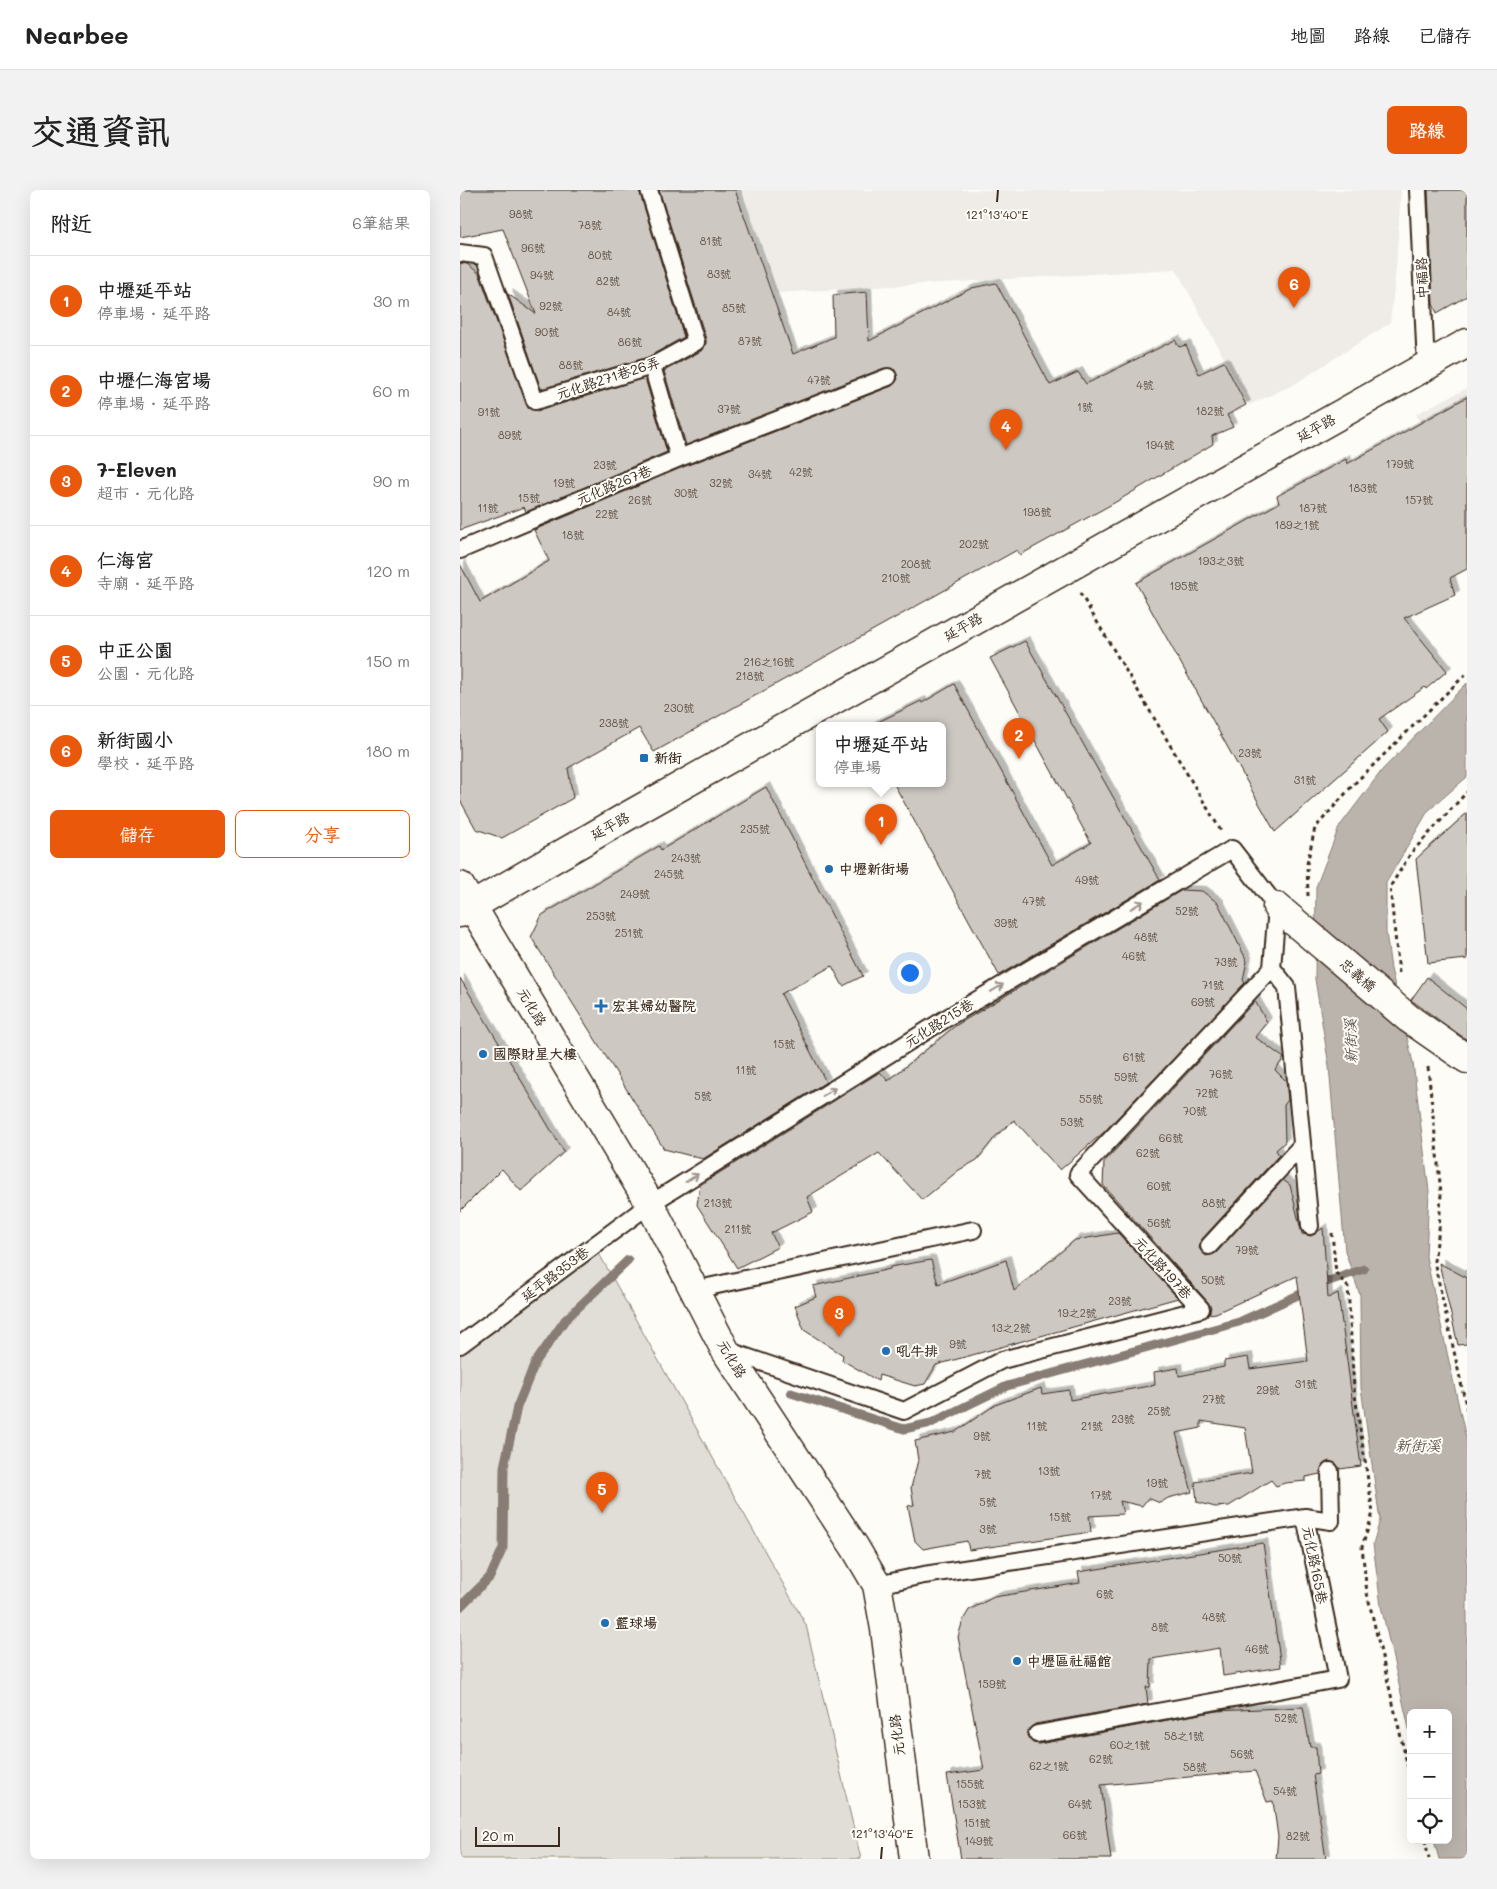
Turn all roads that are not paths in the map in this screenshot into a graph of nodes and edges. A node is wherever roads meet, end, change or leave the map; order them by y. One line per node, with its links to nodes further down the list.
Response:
1 (649, 190): 5 (lane, 元化路271巷26弄)
2 (1418, 190): 6 (lane, 中福路)
3 (460, 253): 5 (lane, 元化路271巷26弄)
4 (1467, 343): 6 (street, 延平路)
5 (652, 366): 8 (lane)
6 (1426, 366): 10 (street, 延平路)
7 (888, 377): 8 (lane, 元化路267巷)
8 (679, 458): 9 (lane, 元化路267巷)
9 (460, 550)
10 (464, 901): 15 (street, 元化路)
11 (1277, 907): 12 (lane); 13 (street, 忠義橋); 15 (lane, 元化路215巷, one-way to 11)
12 (1272, 968): 14 (lane); 21 (lane, 元化路197巷)
13 (1467, 1060)
14 (1302, 1145): 16 (lane); 18 (lane)
15 (650, 1204): 19 (street, 元化路); 20 (lane, 延平路353巷)
16 (1310, 1226)
17 (974, 1230): 19 (lane)
18 (1209, 1246)
19 (694, 1290): 21 (street, 元化路)
20 (460, 1345)
21 (726, 1350): 24 (street, 元化路)
22 (1330, 1471): 23 (lane)
23 (1305, 1517): 24 (lane, 元化路165巷); 25 (lane, 元化路165巷)
24 (877, 1585): 26 (street, 元化路)
25 (1037, 1734)
26 (914, 1859)

